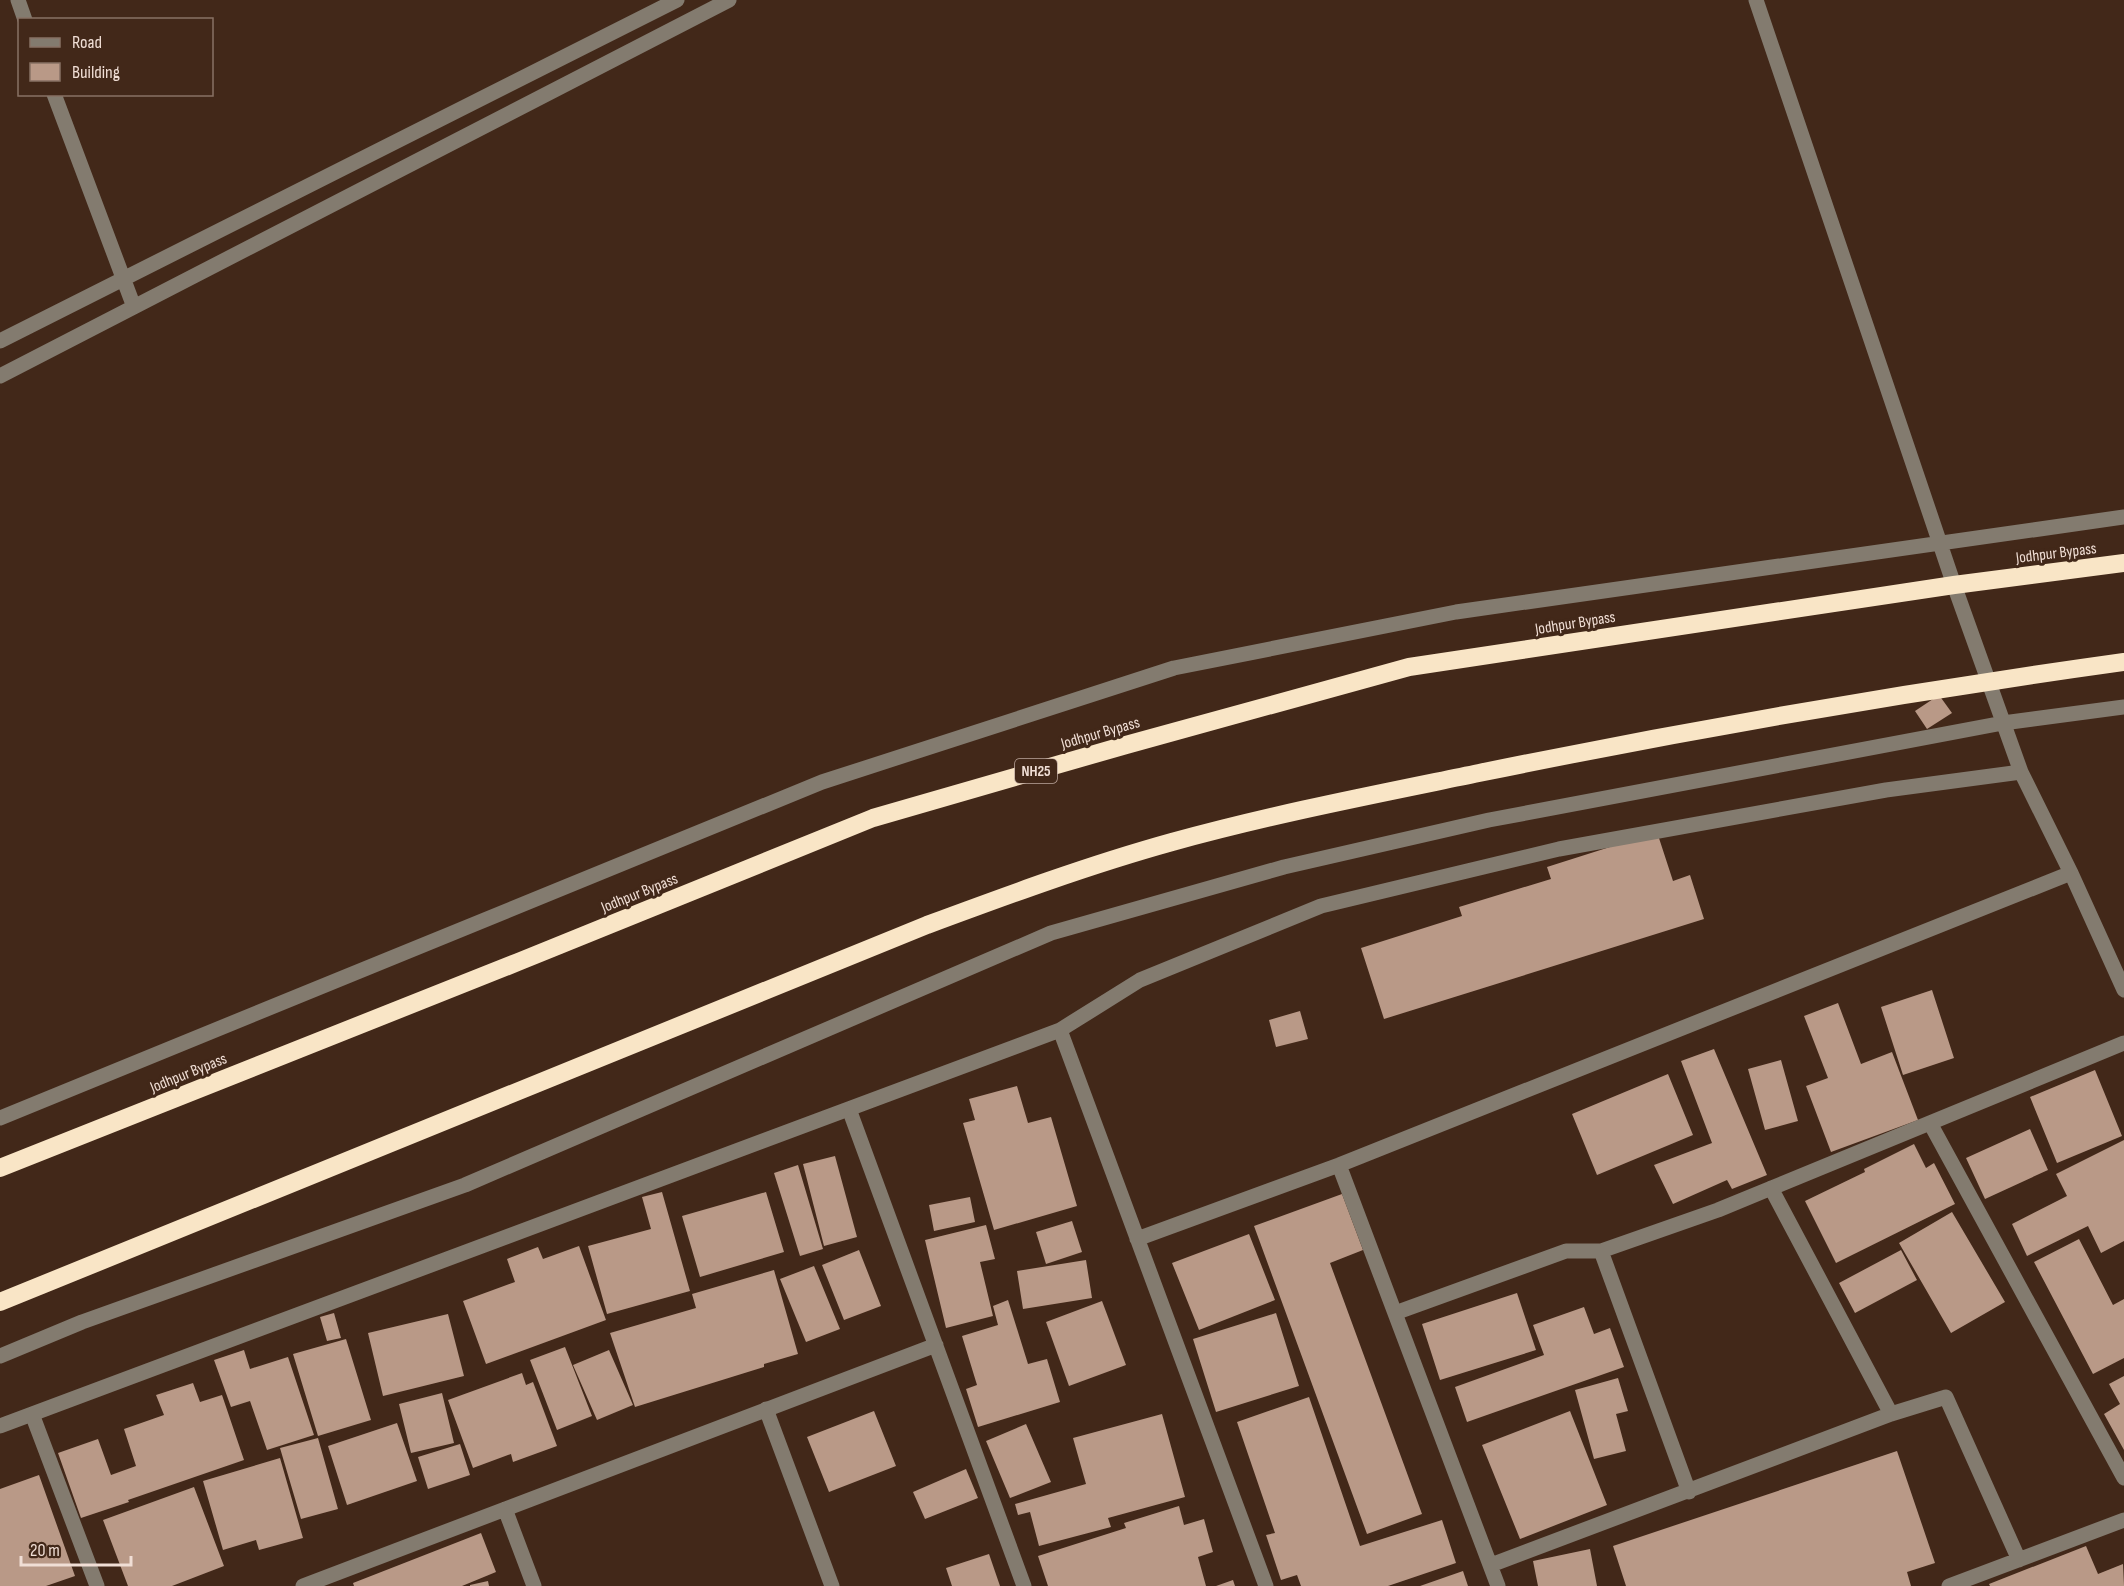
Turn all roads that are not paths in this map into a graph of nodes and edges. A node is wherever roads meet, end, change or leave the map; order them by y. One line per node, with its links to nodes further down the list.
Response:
1 (18, 0): 5 (street)
2 (677, 0): 7 (street)
3 (729, 0): 8 (street)
4 (1756, 0): 12 (street)
5 (25, 18)
6 (55, 96): 7 (street)
7 (123, 280): 8 (street); 9 (street)
8 (134, 307): 10 (street)
9 (0, 341)
10 (0, 376)
11 (2124, 517): 12 (street)
12 (1940, 543): 14 (street); 25 (street)
13 (2124, 563): 14 (highway, Jodhpur Bypass / NH25)
14 (1954, 585): 16 (street); 28 (highway, Jodhpur Bypass / NH25)
15 (2124, 662): 16 (highway)
16 (1988, 681): 18 (street); 32 (highway)
17 (2124, 707): 18 (street)
18 (2003, 723): 19 (street); 35 (street)
19 (2021, 772): 20 (street); 22 (street)
20 (2071, 873): 21 (street); 27 (street)
21 (2124, 990)
22 (1060, 1030): 24 (street); 30 (street)
23 (2124, 1043): 26 (street)
24 (849, 1109): 34 (street); 37 (street)
25 (0, 1118)
26 (1930, 1123): 29 (street); 40 (street)
27 (1339, 1164): 30 (street); 33 (street)
28 (0, 1168)
29 (1771, 1188): 31 (street); 38 (street)
30 (1137, 1239): 52 (street)
31 (1601, 1251): 33 (street); 41 (street)
32 (0, 1302)
33 (1395, 1313): 45 (street)
34 (936, 1345): 36 (street); 51 (street)
35 (0, 1356)
36 (766, 1409): 42 (street); 50 (street)
37 (32, 1414): 39 (street); 47 (street)
38 (1891, 1414): 41 (street); 44 (street)
39 (0, 1426)
40 (2124, 1478)
41 (1689, 1492): 45 (street)
42 (506, 1509): 46 (street); 49 (street)
43 (2124, 1520): 44 (street)
44 (2019, 1560): 54 (street)
45 (1491, 1565): 53 (street)
46 (337, 1580): 48 (street)
47 (97, 1586)
48 (303, 1586)
49 (534, 1586)
50 (832, 1586)
51 (1024, 1586)
52 (1266, 1586)
53 (1498, 1586)
54 (1949, 1586)

